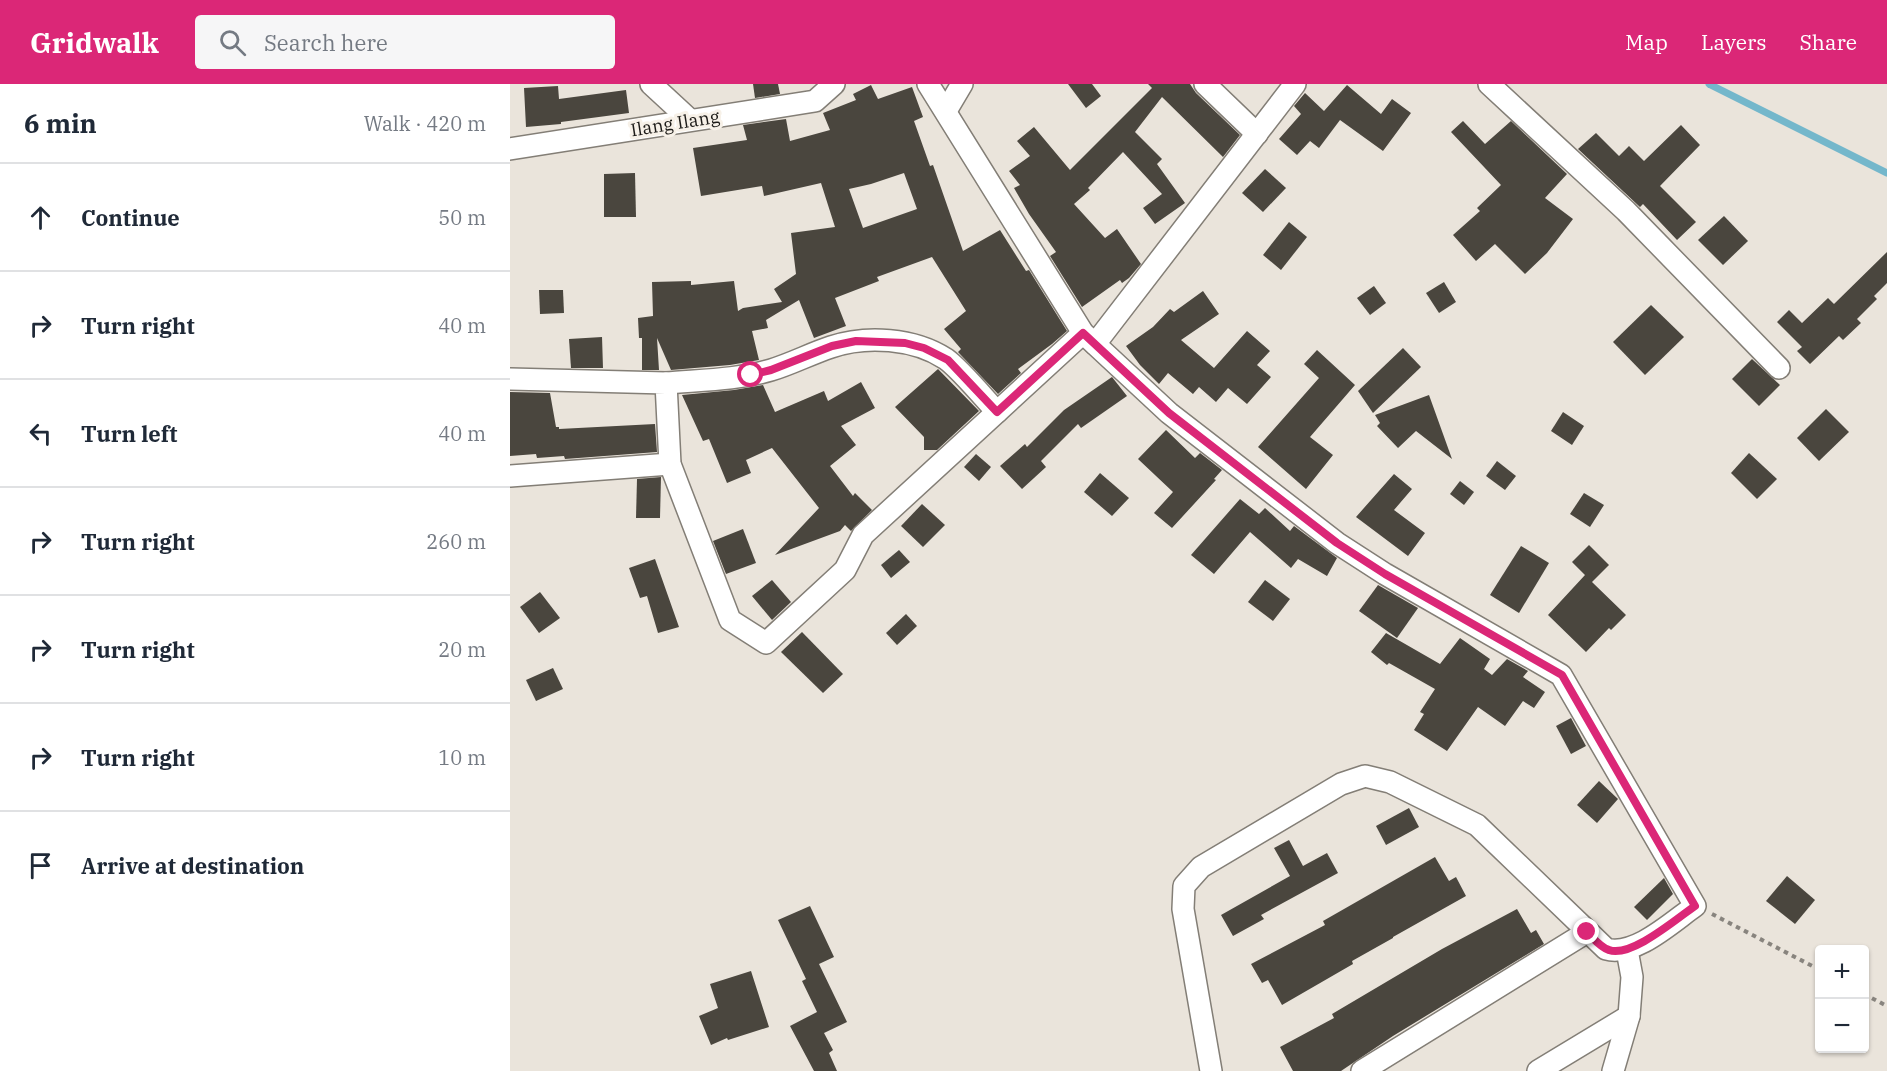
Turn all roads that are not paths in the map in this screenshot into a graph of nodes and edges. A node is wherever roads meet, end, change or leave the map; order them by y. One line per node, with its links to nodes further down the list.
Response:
1 (651, 84): 9 (street)
2 (834, 84): 9 (street, Ilang Ilang)
3 (928, 84): 8 (street)
4 (962, 84): 8 (street)
5 (1205, 84): 10 (street)
6 (1295, 84): 10 (street)
7 (1489, 84): 13 (street)
8 (946, 111): 12 (street)
9 (690, 120): 11 (street, Ilang Ilang)
10 (1257, 134): 12 (street)
11 (510, 149)
12 (1089, 338): 16 (street); 20 (street)
13 (1779, 368)
14 (510, 379): 15 (street)
15 (666, 383): 16 (street); 17 (street)
16 (997, 412): 17 (street)
17 (670, 464): 18 (street)
18 (510, 476)
19 (1587, 932): 20 (street); 22 (street); 23 (street)
20 (1627, 950): 21 (street)
21 (1629, 1016): 24 (street); 25 (street)
22 (1211, 1071)
23 (1362, 1071)
24 (1538, 1071)
25 (1613, 1071)

